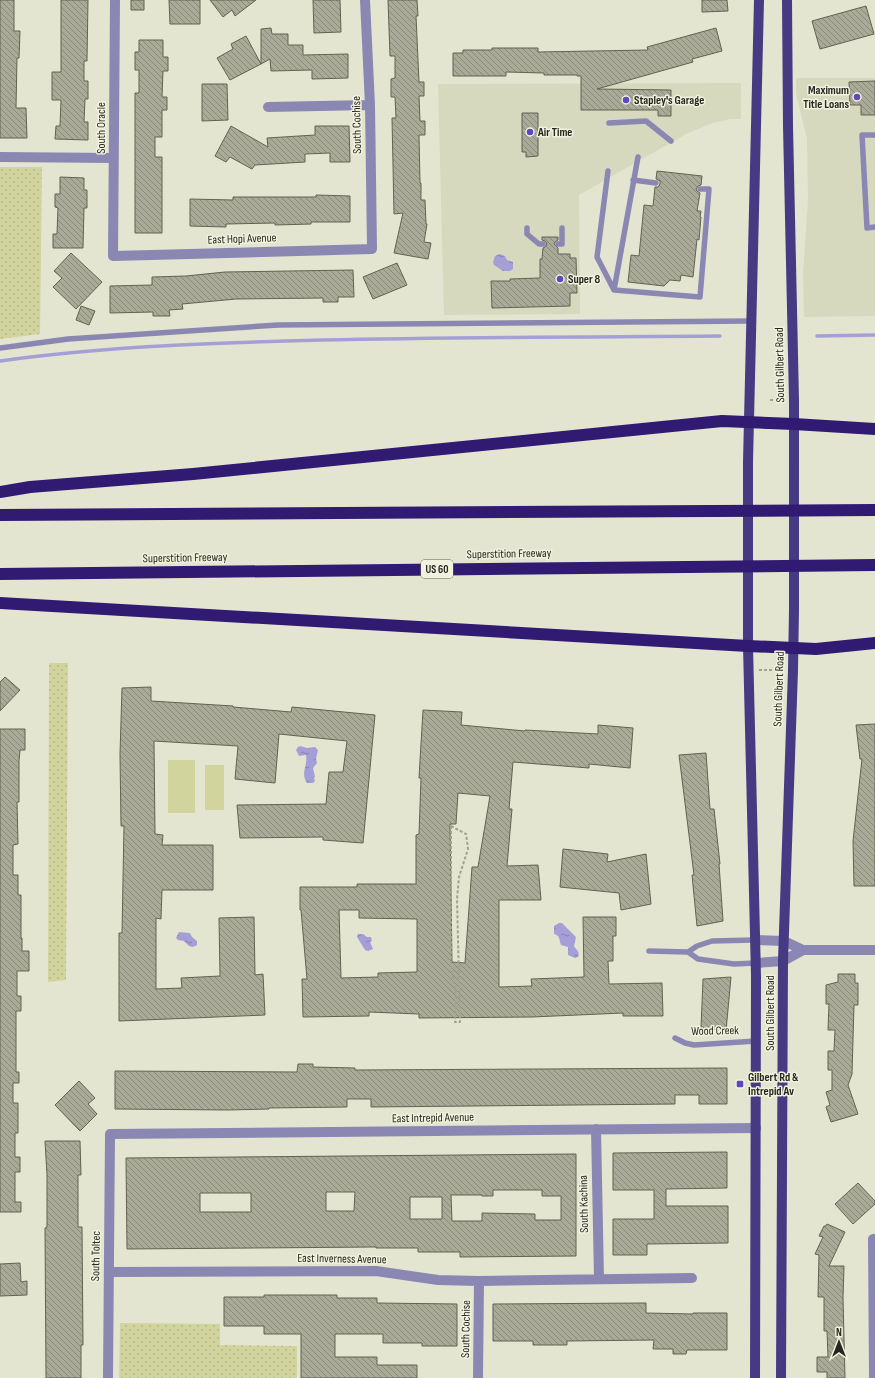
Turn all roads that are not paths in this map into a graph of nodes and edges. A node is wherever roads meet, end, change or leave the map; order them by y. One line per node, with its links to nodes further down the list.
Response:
1 (115, 0): 12 (street, South Oracle)
2 (365, 0): 5 (street, South Cochise)
3 (759, 0): 25 (main road, South Gilbert Road)
4 (787, 0): 28 (main road, South Gilbert Road)
5 (370, 105): 6 (street); 22 (street, South Cochise)
6 (268, 107)
7 (609, 123): 9 (lane)
8 (875, 135): 17 (lane)
9 (671, 141)
10 (0, 157): 12 (street)
11 (638, 157): 14 (lane)
12 (113, 158): 23 (street, South Oracle)
13 (608, 171): 24 (lane)
14 (633, 180): 15 (lane); 24 (lane)
15 (656, 183)
16 (700, 189): 24 (lane)
17 (875, 227)
18 (528, 228): 20 (lane)
19 (562, 228): 21 (lane)
20 (543, 244)
21 (558, 244)
22 (372, 249): 23 (street, East Hopi Avenue)
23 (113, 256)
24 (614, 290)
25 (752, 321): 26 (lane); 27 (main road, South Gilbert Road)
26 (0, 348)
27 (749, 423): 28 (highway); 30 (highway); 37 (main road, South Gilbert Road)
28 (794, 424): 29 (highway); 38 (main road, South Gilbert Road)
29 (875, 429)
30 (0, 492)
31 (875, 510): 32 (highway)
32 (0, 515)
33 (875, 565): 34 (highway, Superstition Freeway / US 60)
34 (0, 574)
35 (0, 602): 37 (highway)
36 (875, 642): 38 (highway)
37 (748, 646): 38 (highway); 39 (main road, South Gilbert Road)
38 (794, 648): 40 (main road, South Gilbert Road)
39 (755, 940): 40 (street); 44 (lane); 46 (main road, South Gilbert Road)
40 (784, 941): 41 (street); 45 (main road, South Gilbert Road)
41 (803, 950): 42 (street); 45 (street)
42 (875, 950)
43 (649, 951): 44 (lane)
44 (688, 952): 46 (lane)
45 (783, 961): 46 (street); 60 (main road, South Gilbert Road)
46 (756, 963): 48 (main road, South Gilbert Road)
47 (675, 1038): 48 (lane, Wood Creek)
48 (756, 1041): 49 (main road, South Gilbert Road)
49 (756, 1128): 50 (street, East Intrepid Avenue); 59 (main road, South Gilbert Road)
50 (596, 1129): 51 (street, East Intrepid Avenue); 54 (street, South Kachina)
51 (110, 1134): 53 (street, South Toltec)
52 (874, 1239): 61 (street)
53 (109, 1272): 56 (street, East Inverness Avenue); 57 (street, South Toltec)
54 (599, 1278): 55 (street, East Inverness Avenue); 56 (street, East Inverness Avenue)
55 (692, 1278)
56 (479, 1281): 58 (street, South Cochise)
57 (108, 1378)
58 (478, 1378)
59 (755, 1378)
60 (781, 1378)
61 (874, 1378)

